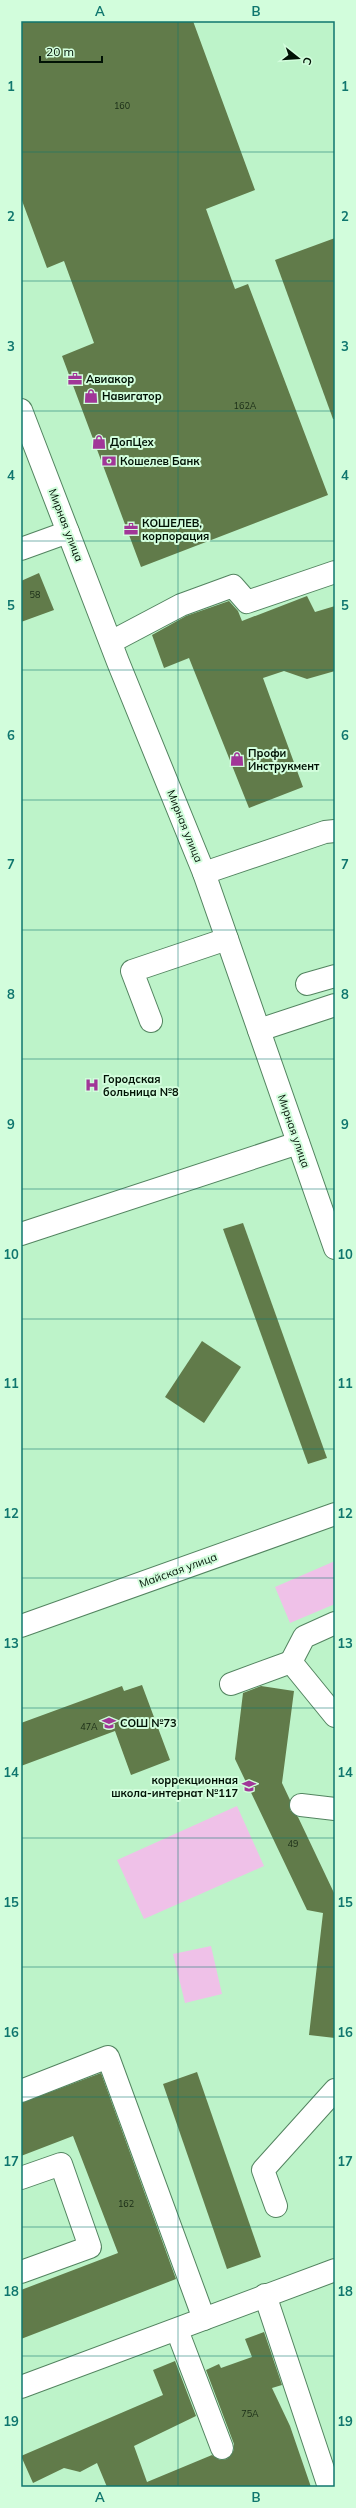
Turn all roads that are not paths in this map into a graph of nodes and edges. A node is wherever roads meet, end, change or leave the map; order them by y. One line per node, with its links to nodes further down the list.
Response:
1 (21, 410): 2 (street, Мирная улица)
2 (68, 532): 3 (street); 5 (street, Мирная улица)
3 (21, 549)
4 (335, 572): 5 (street)
5 (111, 642): 7 (street, Мирная улица)
6 (335, 831): 7 (street)
7 (204, 873): 8 (street, Мирная улица)
8 (227, 939): 12 (street); 13 (street, Мирная улица)
9 (335, 976): 10 (street)
10 (307, 984)
11 (335, 1005): 13 (street)
12 (151, 1021)
13 (259, 1030): 14 (street, Мирная улица)
14 (298, 1144): 15 (street); 16 (street, Мирная улица)
15 (21, 1234)
16 (335, 1248)
17 (335, 1514): 19 (street, Майская улица)
18 (335, 1624): 20 (street)
19 (21, 1626)
20 (291, 1662): 21 (street); 22 (street)
21 (231, 1684)
22 (335, 1716)
23 (301, 1805): 24 (street)
24 (335, 1809)
25 (335, 2090): 28 (street)
26 (21, 2091): 32 (street)
27 (21, 2178): 30 (street)
28 (276, 2206)
29 (335, 2270): 31 (street)
30 (21, 2272)
31 (265, 2295): 32 (street); 36 (street)
32 (204, 2319): 33 (street)
33 (177, 2330): 34 (street); 35 (street)
34 (21, 2388)
35 (222, 2448)
36 (328, 2487)

